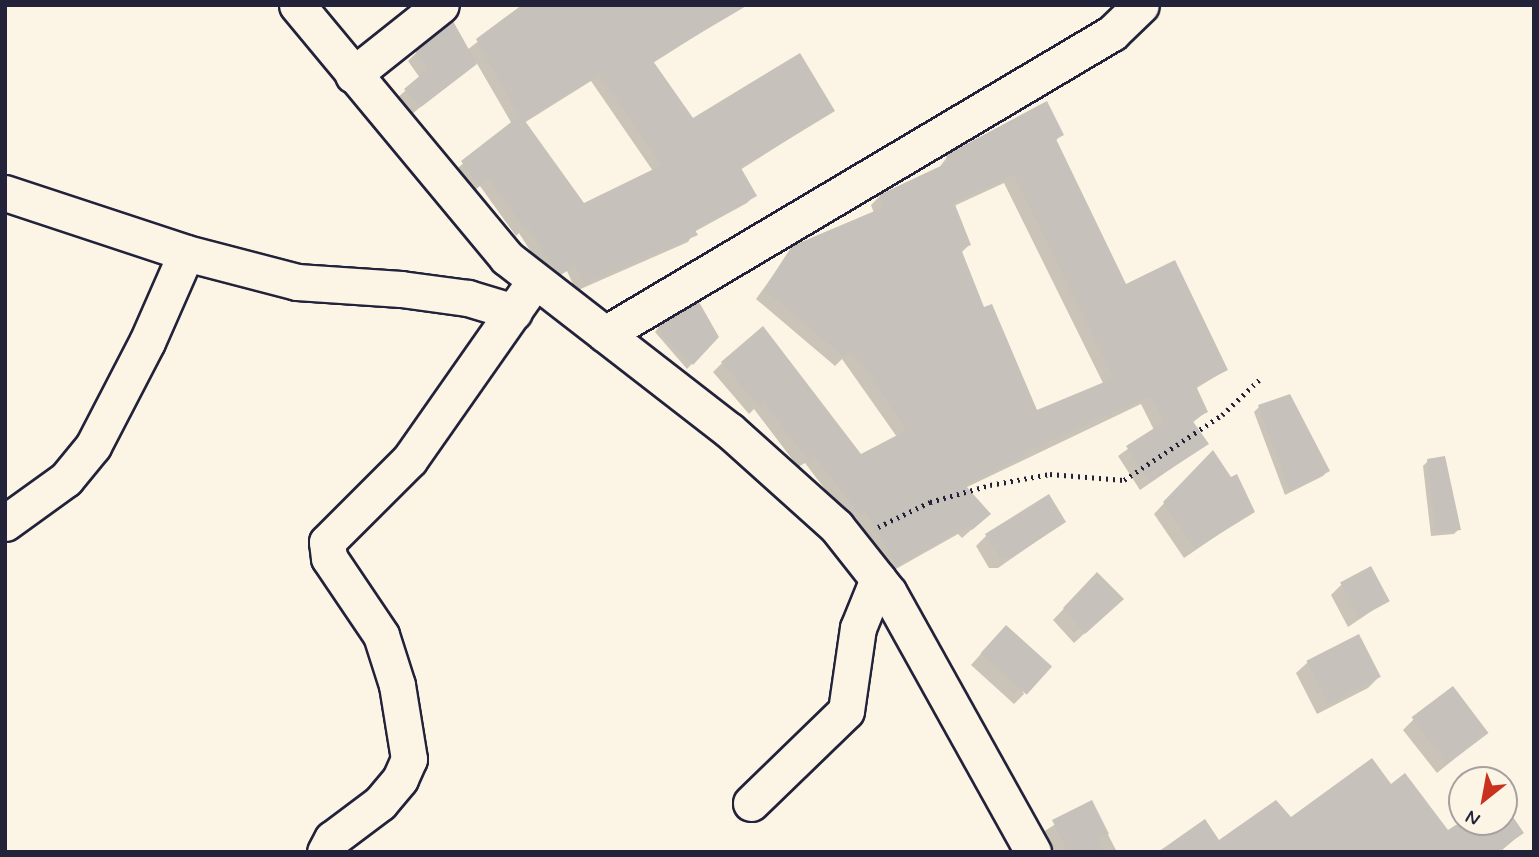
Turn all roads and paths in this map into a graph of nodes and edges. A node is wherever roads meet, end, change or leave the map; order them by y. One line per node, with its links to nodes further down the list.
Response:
1 (297, 5): 4 (street)
2 (441, 5): 4 (street)
3 (1141, 5): 9 (street)
4 (353, 75): 7 (street)
5 (5, 193): 6 (street)
6 (186, 253): 8 (street); 11 (street)
7 (534, 282): 8 (street); 9 (street)
8 (514, 312): 15 (street)
9 (605, 334): 12 (street)
10 (1262, 377): 12 (path)
11 (5, 523)
12 (852, 545): 13 (street)
13 (878, 579): 14 (street); 16 (street)
14 (751, 803)
15 (325, 852)
16 (1033, 852)

